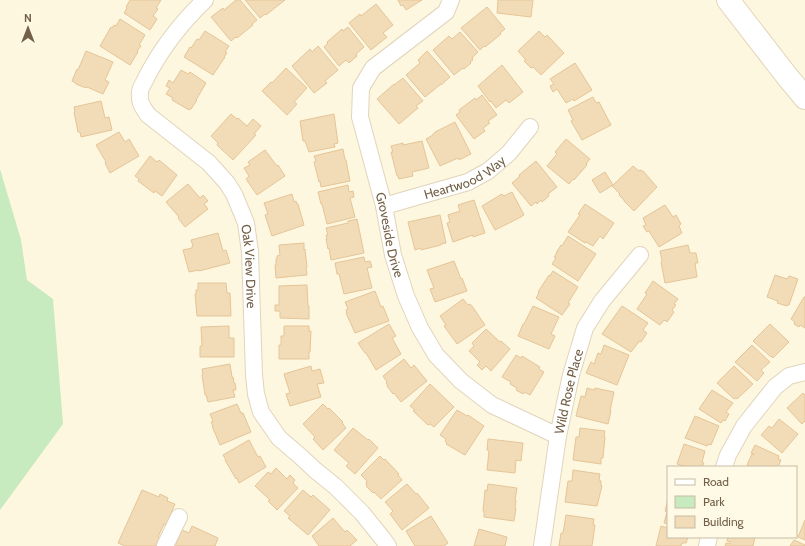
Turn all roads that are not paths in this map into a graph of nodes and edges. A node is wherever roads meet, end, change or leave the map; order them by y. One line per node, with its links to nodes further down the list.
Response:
1 (205, 0): 13 (street, Oak View Drive)
2 (450, 0): 6 (street, Groveside Drive)
3 (728, 0): 4 (main road)
4 (805, 98)
5 (530, 127): 6 (street, Heartwood Way)
6 (384, 206): 9 (street, Groveside Drive)
7 (640, 255): 9 (street, Wild Rose Place)
8 (805, 372): 10 (street)
9 (558, 436): 14 (street, Wild Rose Place)
10 (724, 466)
11 (179, 517): 12 (street)
12 (165, 546)
13 (388, 546)
14 (542, 546)

